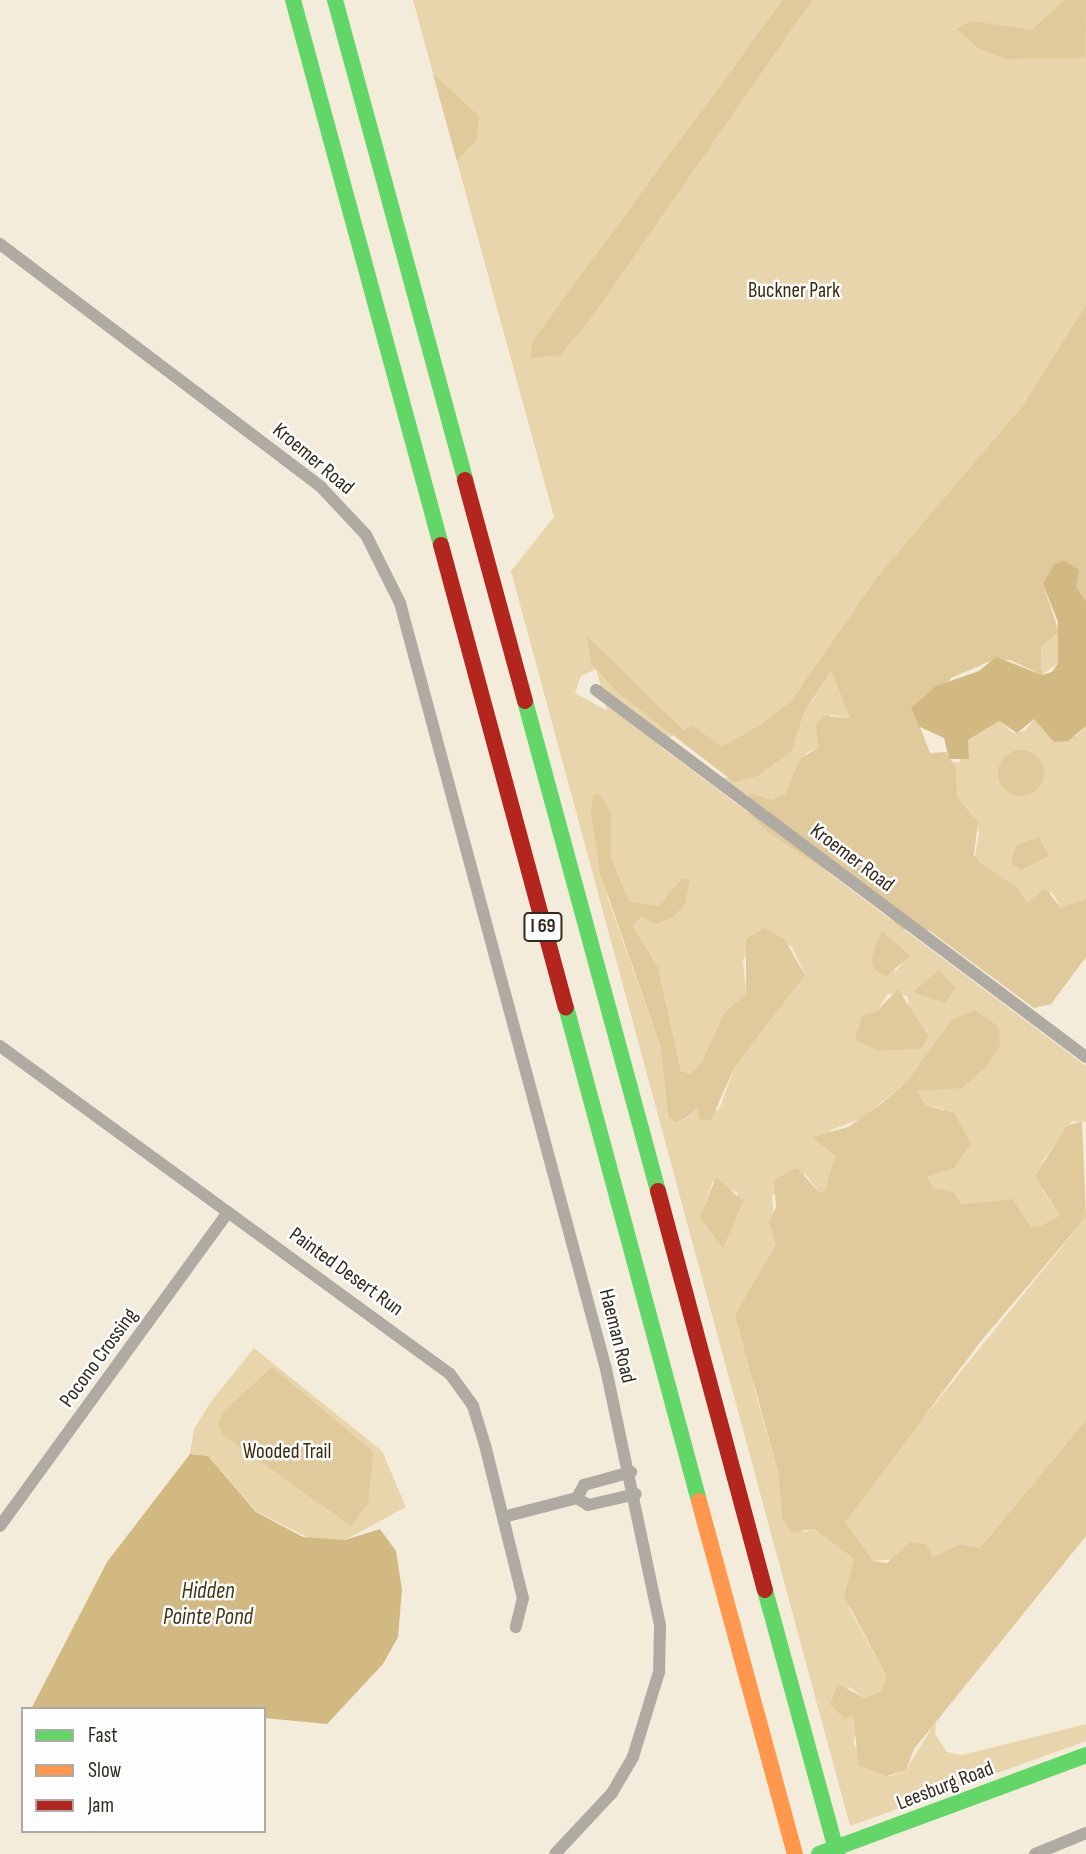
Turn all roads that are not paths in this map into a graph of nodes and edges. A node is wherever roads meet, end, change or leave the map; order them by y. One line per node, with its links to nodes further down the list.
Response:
1 (293, 0): 18 (main road, I 69)
2 (335, 0): 20 (main road, I 69)
3 (0, 244): 5 (street, Kroemer Road)
4 (596, 690): 7 (street, Kroemer Road)
5 (458, 807): 9 (street, Haeman Road)
6 (0, 1046): 8 (street, Painted Desert Run)
7 (1086, 1057)
8 (228, 1212): 12 (street, Painted Desert Run); 13 (street, Pocono Crossing)
9 (631, 1472): 10 (street, Haeman Road); 11 (street)
10 (636, 1494): 11 (street); 17 (street, Haeman Road)
11 (577, 1498): 12 (street)
12 (503, 1517): 14 (street, Painted Desert Run)
13 (0, 1526)
14 (516, 1627)
15 (1086, 1755): 19 (main road, Leesburg Road)
16 (1086, 1833): 21 (street)
17 (555, 1854)
18 (795, 1854)
19 (818, 1854)
20 (837, 1854)
21 (1035, 1854)

